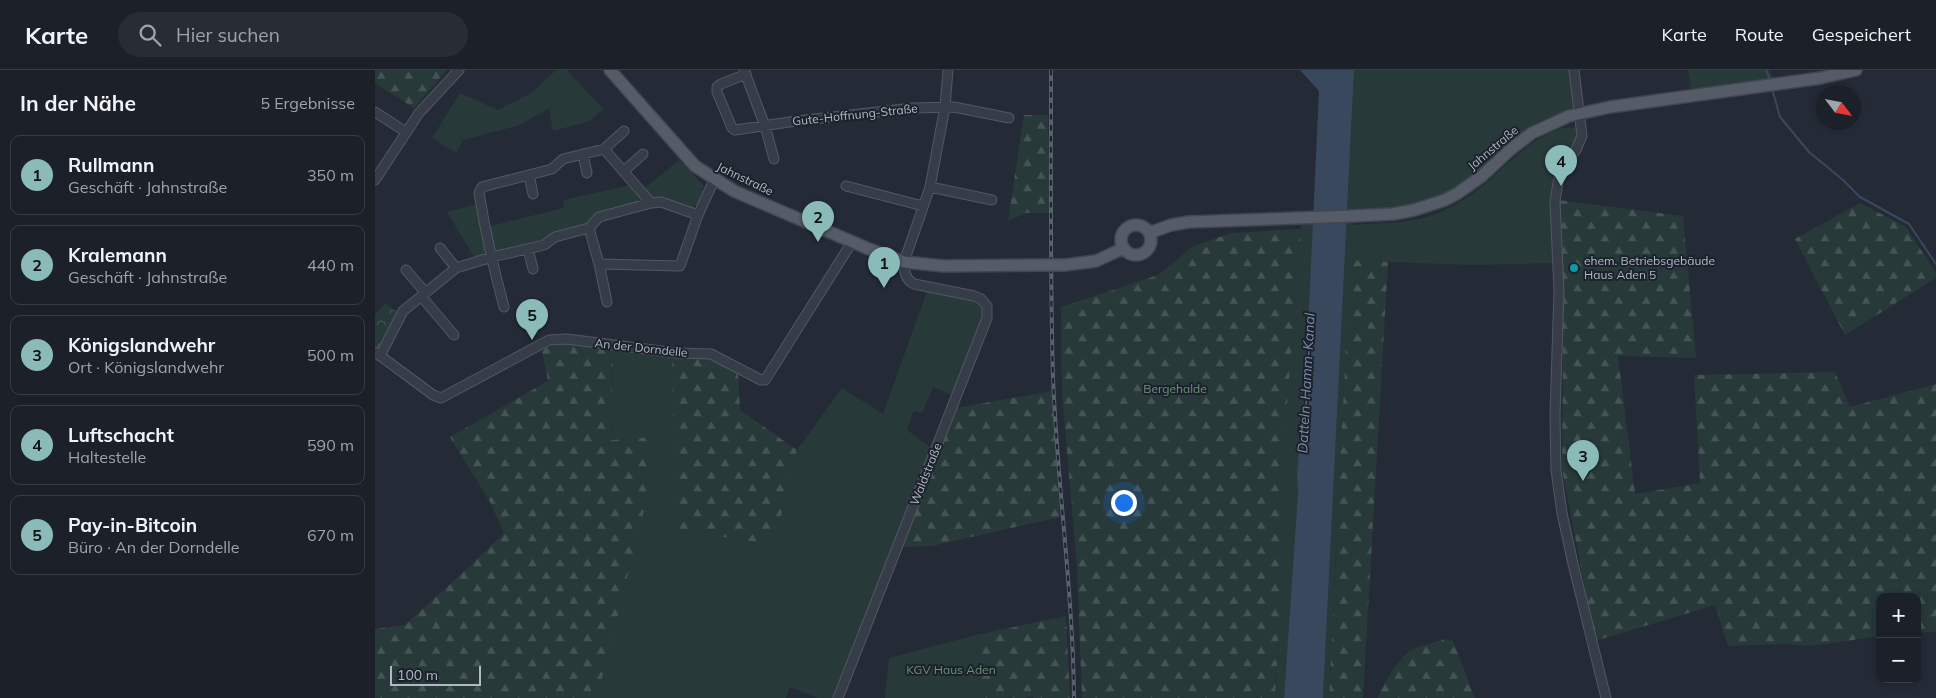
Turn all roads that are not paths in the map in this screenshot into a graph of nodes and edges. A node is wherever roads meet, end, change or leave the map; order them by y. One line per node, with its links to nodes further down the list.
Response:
1 (459, 70): 13 (street)
2 (610, 70): 22 (main road, Jahnstraße)
3 (948, 70): 7 (street)
4 (1574, 70): 9 (street)
5 (1857, 70): 9 (main road, Jahnstraße)
6 (745, 72): 11 (street); 11 (street, Gute-Hoffnung-Straße)
7 (945, 107): 10 (street, Gute-Hoffnung-Straße); 11 (street, Gute-Hoffnung-Straße); 24 (street)
8 (375, 112): 13 (street)
9 (1580, 112): 31 (main road, Jahnstraße); 48 (street)
10 (1009, 118)
11 (765, 126): 17 (street)
12 (623, 131): 14 (street)
13 (405, 132): 21 (street)
14 (604, 149): 15 (street); 18 (street)
15 (583, 154): 19 (street); 20 (street)
16 (643, 154): 18 (street)
17 (774, 159)
18 (624, 171): 27 (street)
19 (587, 173)
20 (529, 175): 25 (street); 36 (street)
21 (375, 180)
22 (713, 180): 29 (street); 32 (main road, Jahnstraße)
23 (846, 186): 28 (street)
24 (930, 187): 26 (street); 28 (street)
25 (533, 194)
26 (992, 200)
27 (651, 203): 29 (street); 30 (street)
28 (923, 206): 37 (street)
29 (698, 215): 38 (street)
30 (589, 228): 35 (street); 38 (street)
31 (1149, 233): 34 (main road); 34 (main road)
32 (852, 242): 37 (main road, Jahnstraße); 46 (street, An der Dorndelle)
33 (440, 248): 39 (street)
34 (1123, 248): 37 (main road, Jahnstraße, bridge)
35 (528, 249): 36 (street); 40 (street)
36 (492, 257): 39 (street); 44 (street)
37 (903, 262): 47 (street, Waldstraße)
38 (599, 264): 43 (street)
39 (456, 268): 42 (street)
40 (533, 269)
41 (406, 270): 42 (street)
42 (423, 294): 45 (street); 46 (street)
43 (607, 302)
44 (504, 307)
45 (454, 335)
46 (377, 354)
47 (838, 698)
48 (1605, 698)

